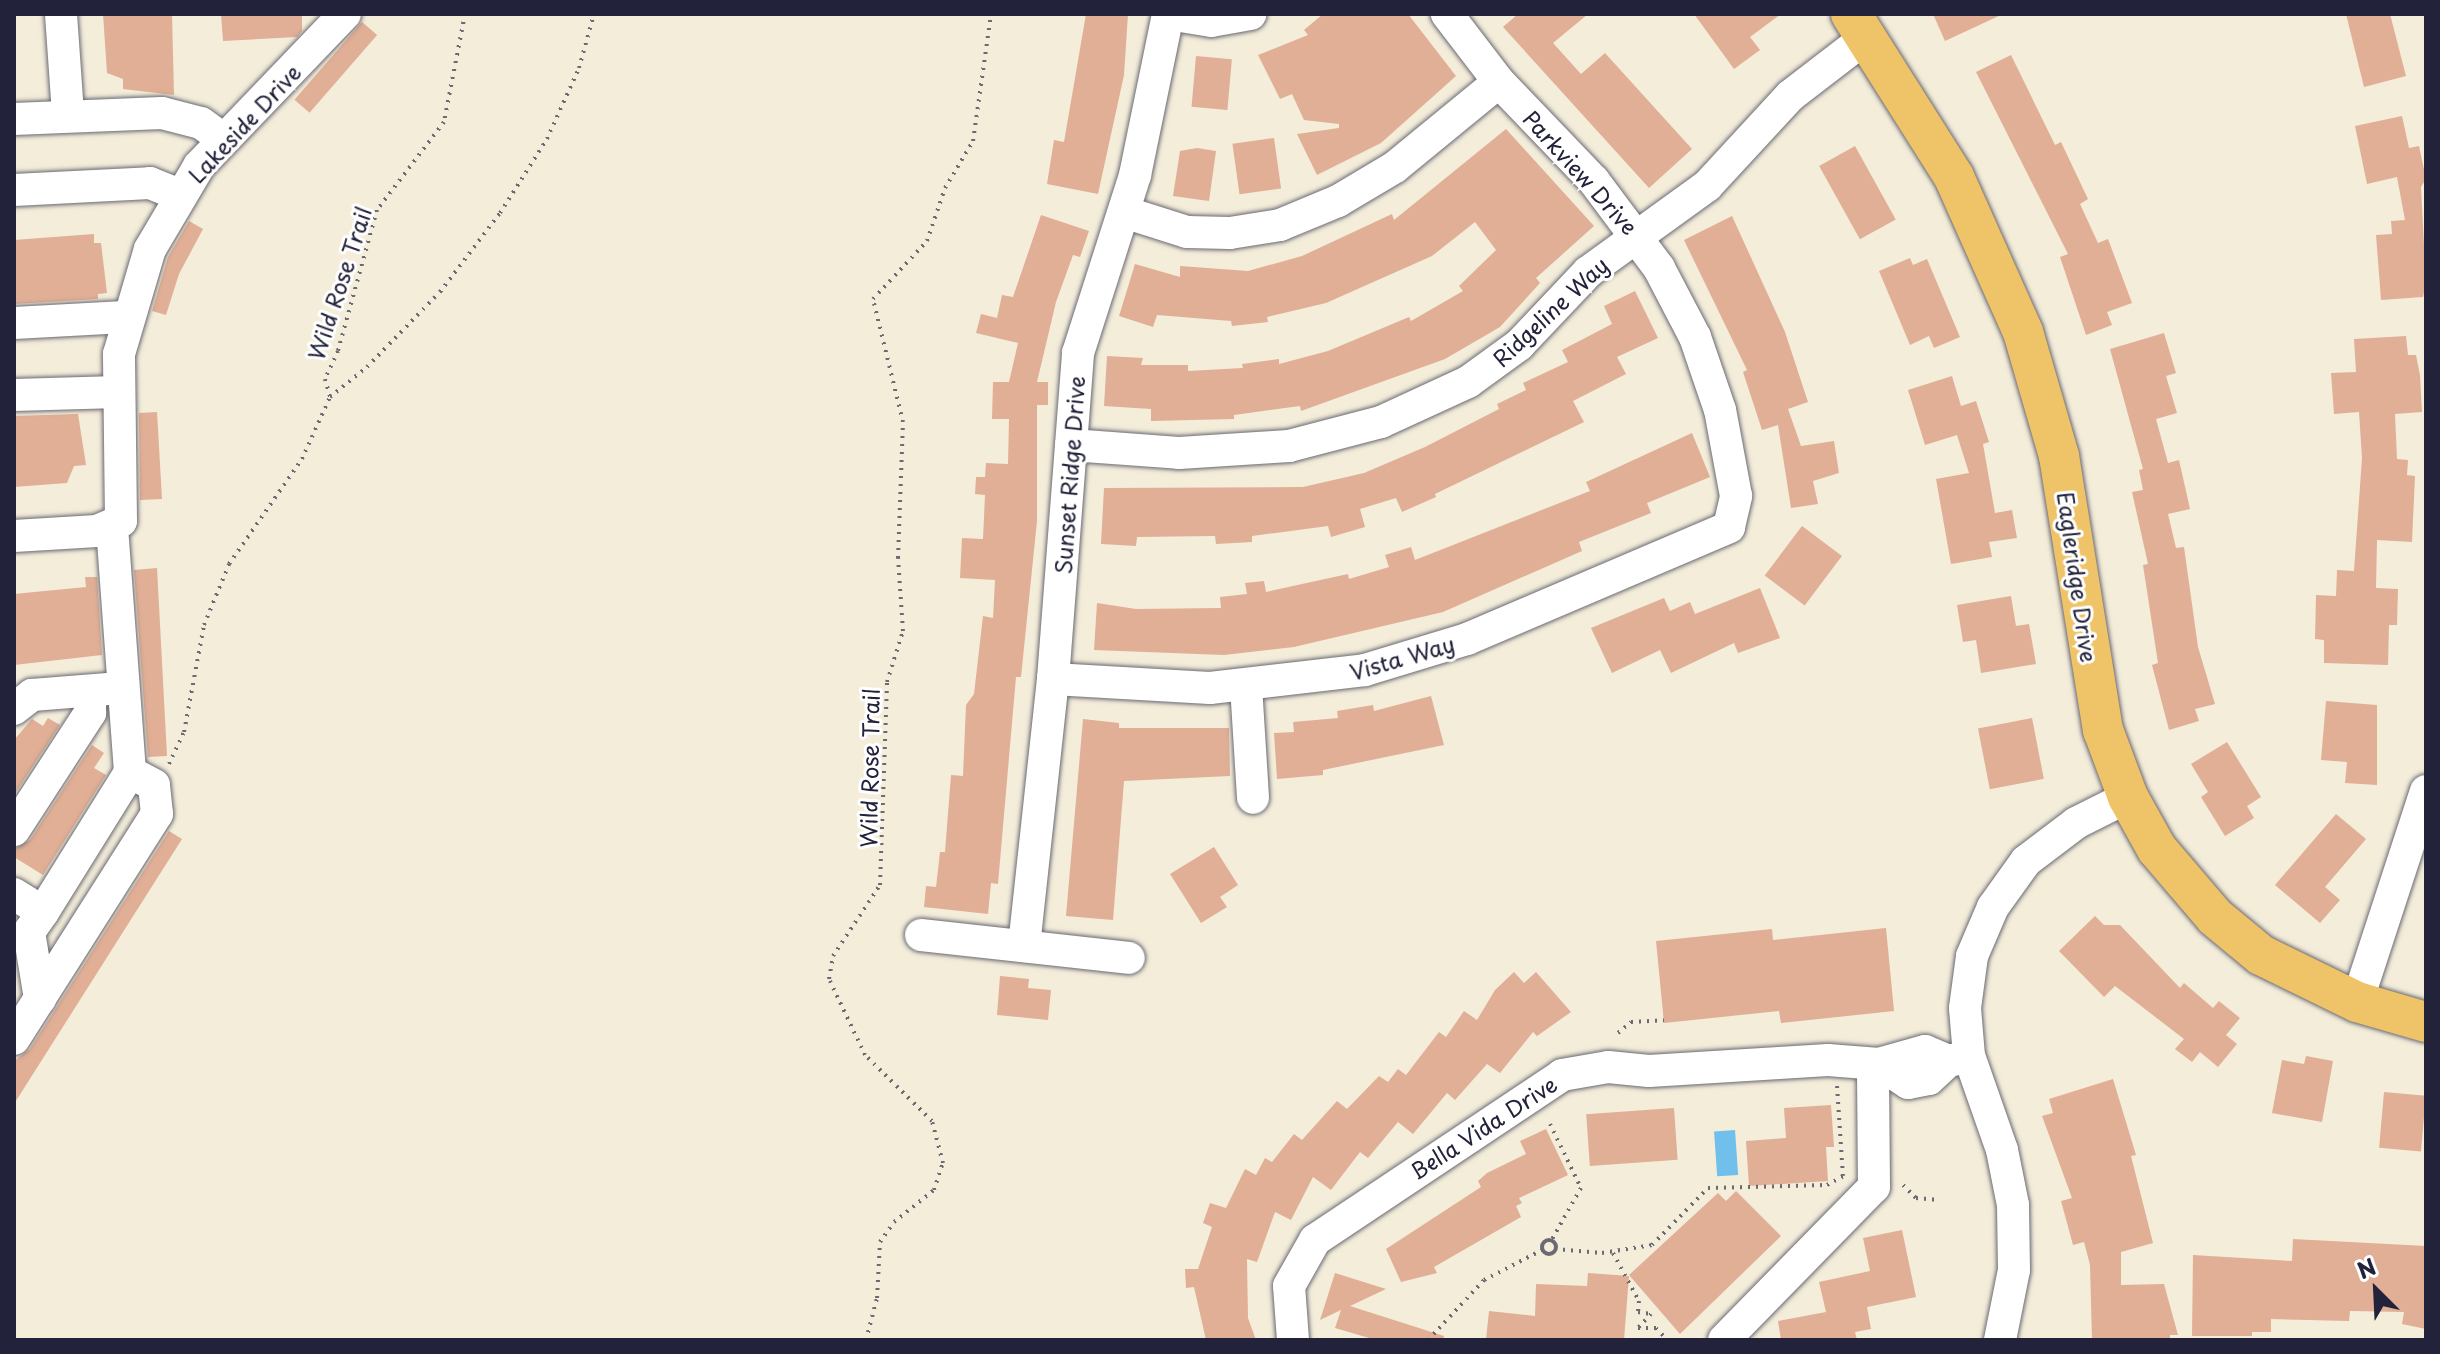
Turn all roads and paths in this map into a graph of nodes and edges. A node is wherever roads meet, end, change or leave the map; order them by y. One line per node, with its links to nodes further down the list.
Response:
1 (61, 14): 11 (street)
2 (345, 14): 13 (street, Lakeside Drive)
3 (465, 14): 22 (path, Wild Rose Trail)
4 (594, 14): 22 (path, Wild Rose Trail)
5 (991, 14): 61 (path, Wild Rose Trail)
6 (1168, 14): 7 (street); 16 (street, Sunset Ridge Drive)
7 (1250, 14)
8 (1447, 14): 10 (street, Parkview Drive)
9 (1860, 25): 17 (street, Ridgeline Way); 35 (main road, Eagleridge Drive)
10 (1499, 82): 16 (street); 17 (street, Parkview Drive)
11 (68, 114): 12 (street); 13 (street)
12 (14, 119)
13 (223, 139): 15 (street, Lakeside Drive)
14 (14, 190): 15 (street)
15 (179, 195): 18 (street, Lakeside Drive)
16 (1124, 212): 23 (street, Sunset Ridge Drive)
17 (1638, 235): 23 (street, Ridgeline Way); 25 (street, Parkview Drive)
18 (125, 317): 19 (street); 20 (street, Lakeside Drive)
19 (14, 323)
20 (118, 392): 21 (street); 24 (street, Lakeside Drive)
21 (14, 395)
22 (330, 397): 32 (path)
23 (1071, 445): 27 (street, Sunset Ridge Drive)
24 (116, 524): 26 (street); 29 (street, Lakeside Drive)
25 (1729, 527): 28 (street, Vista Way)
26 (14, 536)
27 (1053, 679): 28 (street, Vista Way); 41 (street, Sunset Ridge Drive)
28 (1246, 686): 36 (street)
29 (124, 687): 30 (street); 33 (street, Lakeside Drive)
30 (90, 691): 31 (street); 37 (street)
31 (14, 709)
32 (177, 752)
33 (130, 772): 39 (street); 43 (street)
34 (2426, 791): 44 (street)
35 (2128, 797): 44 (main road, Eagleridge Drive); 49 (street)
36 (1253, 798)
37 (14, 830)
38 (14, 894): 39 (street)
39 (43, 912): 43 (street)
40 (921, 935): 41 (street)
41 (1024, 946): 42 (street)
42 (1129, 958)
43 (40, 999): 48 (street)
44 (2357, 1002): 46 (main road, Eagleridge Drive)
45 (1664, 1020): 47 (path)
46 (2426, 1022)
47 (1618, 1033)
48 (14, 1039)
49 (1958, 1059): 50 (street, Bella Vida Drive); 66 (street)
50 (1876, 1064): 62 (street, Bella Vida Drive); 65 (street)
51 (1837, 1079): 55 (path)
52 (1550, 1124): 57 (path)
53 (1894, 1174): 56 (path)
54 (1853, 1175): 55 (path)
55 (1843, 1176): 60 (path)
56 (1939, 1200)
57 (1551, 1241): 58 (path); 59 (path)
58 (1555, 1249): 59 (path); 60 (path)
59 (1542, 1250): 63 (path)
60 (1613, 1253): 64 (path)
61 (866, 1340)
62 (1293, 1340)
63 (1428, 1340)
64 (1667, 1340)
65 (1724, 1340)
66 (2000, 1340)

